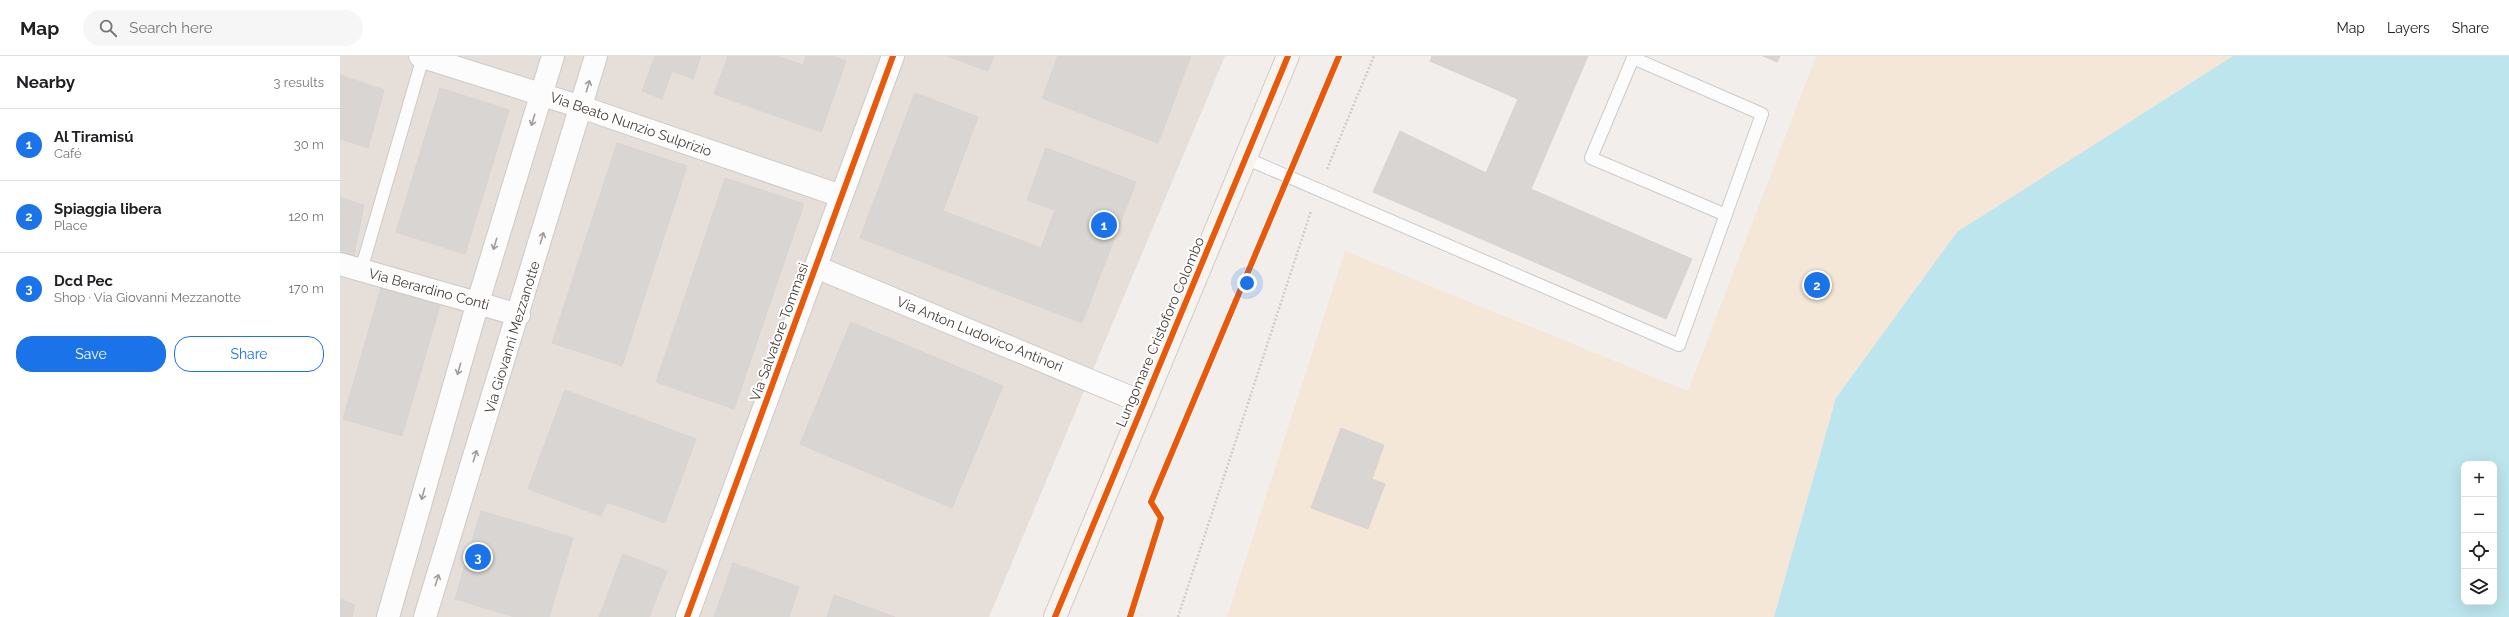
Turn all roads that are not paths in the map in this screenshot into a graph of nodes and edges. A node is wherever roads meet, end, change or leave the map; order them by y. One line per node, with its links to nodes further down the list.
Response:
1 (421, 56): 6 (street, Via Beato Nunzio Sulprizio); 13 (lane)
2 (553, 56): 6 (street)
3 (596, 56): 7 (street, Via Giovanni Mezzanotte, one-way to 3)
4 (893, 56): 9 (street, Via Salvatore Tommasi)
5 (1288, 56): 8 (street, Lungomare Cristoforo Colombo)
6 (541, 94): 7 (street, Via Beato Nunzio Sulprizio); 14 (street, one-way to 14)
7 (581, 107): 9 (street, Via Beato Nunzio Sulprizio); 15 (street, Via Giovanni Mezzanotte, one-way to 7)
8 (1245, 158): 10 (lane); 16 (street, Lungomare Cristoforo Colombo)
9 (841, 196): 12 (street, Via Salvatore Tommasi)
10 (1726, 215): 10 (lane)
11 (340, 264): 13 (street, Via Berardino Conti)
12 (816, 267): 16 (street, Via Anton Ludovico Antinori); 19 (street, Via Salvatore Tommasi)
13 (361, 270): 14 (street, Via Berardino Conti)
14 (478, 302): 15 (street, Via Berardino Conti); 17 (street, one-way to 17)
15 (519, 315): 18 (street, Via Giovanni Mezzanotte, one-way to 15)
16 (1144, 402): 20 (street, Lungomare Cristoforo Colombo)
17 (388, 617)
18 (425, 617)
19 (687, 617)
20 (1055, 617)

